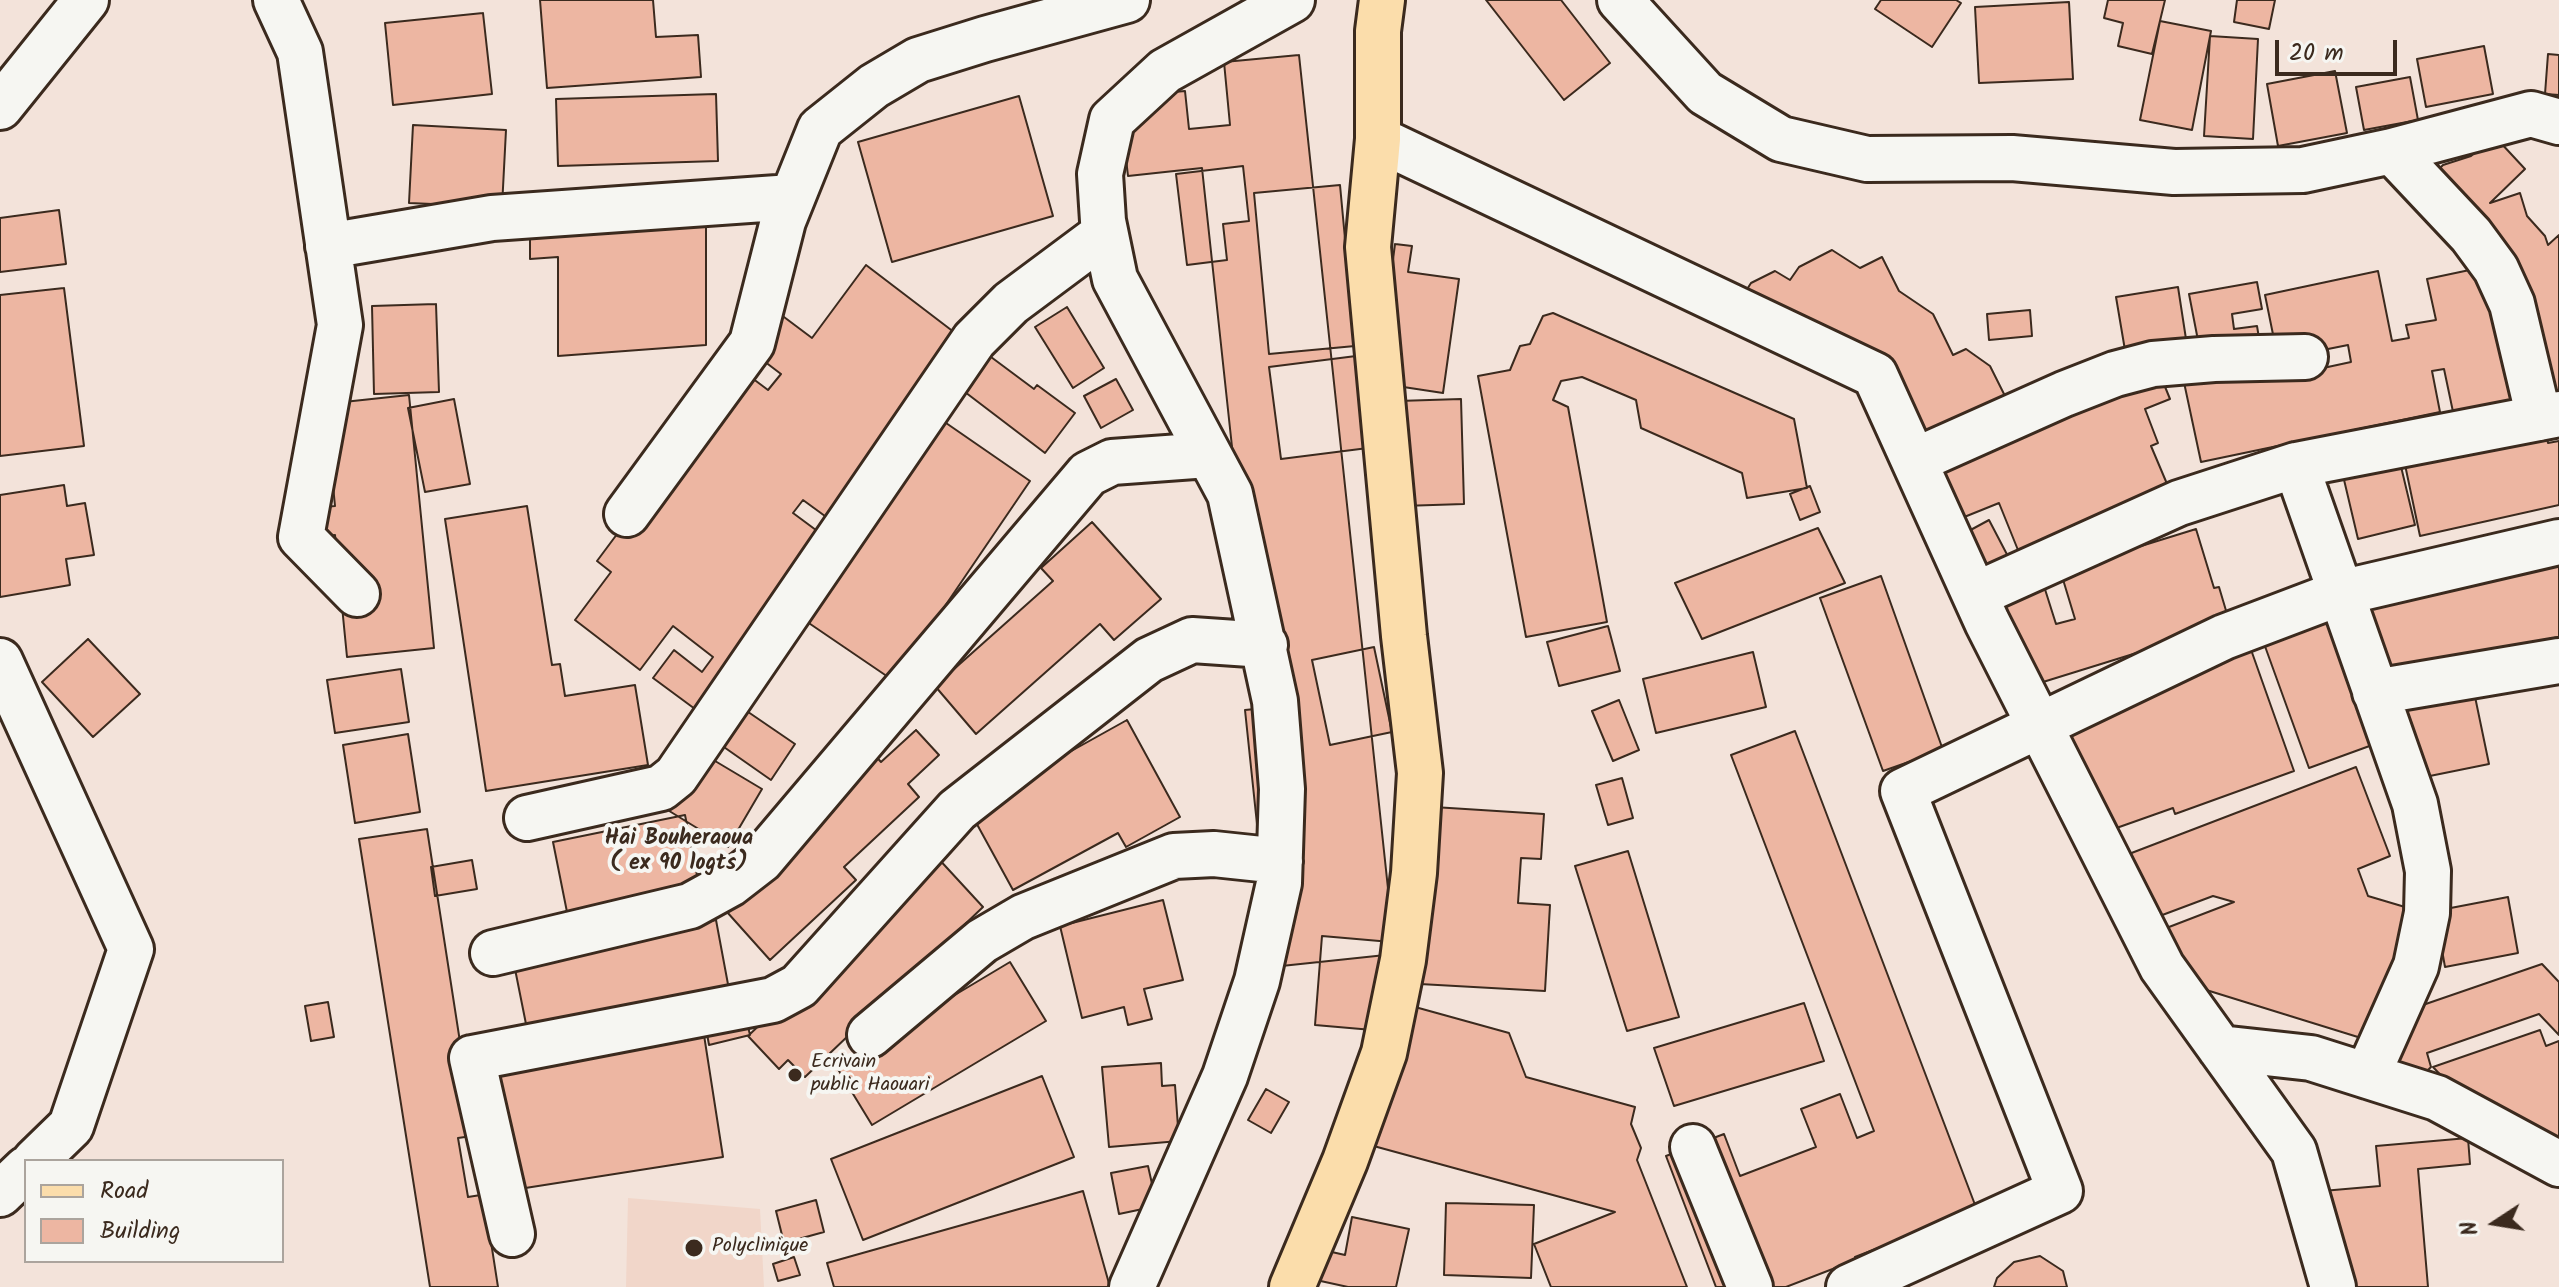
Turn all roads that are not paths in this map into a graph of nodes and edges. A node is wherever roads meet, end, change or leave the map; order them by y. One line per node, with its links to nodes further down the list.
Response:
1 (86, 0): 7 (street)
2 (276, 0): 13 (street)
3 (1127, 0): 11 (street)
4 (1292, 0): 12 (street)
5 (1382, 0): 9 (main road)
6 (1620, 0): 10 (street)
7 (0, 107)
8 (2559, 122): 10 (street)
9 (1378, 139): 17 (street); 42 (main road)
10 (2392, 151): 15 (street)
11 (792, 197): 13 (street); 19 (street)
12 (1105, 233): 16 (street); 29 (street)
13 (328, 246): 22 (street)
14 (2305, 357): 17 (street)
15 (2549, 416): 18 (street)
16 (1208, 455): 24 (street); 31 (street)
17 (1914, 461): 23 (street)
18 (2296, 465): 21 (street); 23 (street)
19 (627, 514)
20 (2559, 542): 21 (street)
21 (2340, 593): 27 (street); 28 (street)
22 (357, 594)
23 (1975, 595): 28 (street)
24 (1265, 645): 30 (street); 40 (street)
25 (0, 661): 36 (street)
26 (2559, 661): 27 (street)
27 (2375, 692): 34 (street)
28 (2039, 725): 33 (street); 44 (street)
29 (527, 818)
30 (1280, 861): 32 (street); 41 (street)
31 (493, 953)
32 (870, 1035)
33 (2220, 1048): 34 (street); 45 (street)
34 (2367, 1076): 37 (street)
35 (1693, 1147): 43 (street)
36 (37, 1159)
37 (2559, 1164)
38 (24, 1171): 39 (street)
39 (0, 1194)
40 (512, 1234)
41 (1132, 1287)
42 (1292, 1287)
43 (1750, 1287)
44 (1849, 1287)
45 (2333, 1287)

